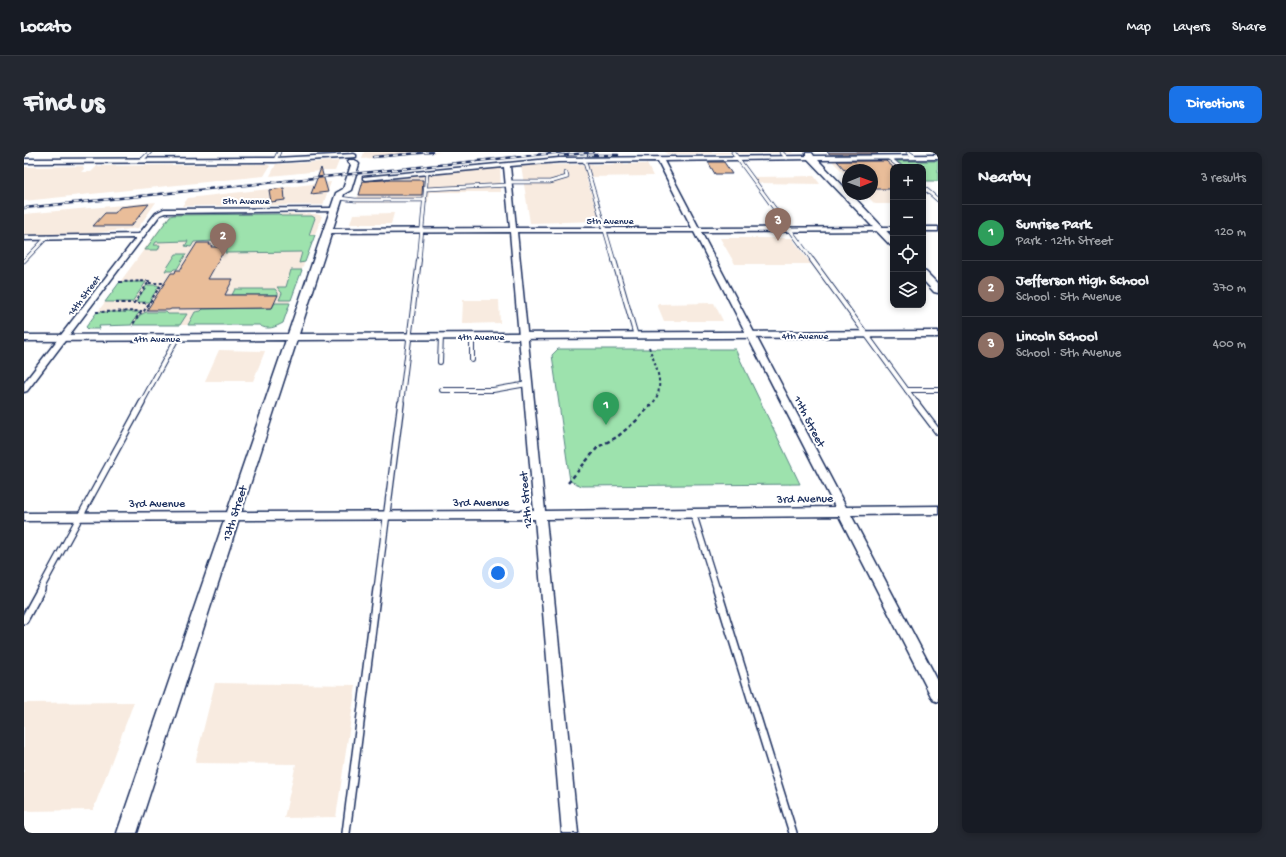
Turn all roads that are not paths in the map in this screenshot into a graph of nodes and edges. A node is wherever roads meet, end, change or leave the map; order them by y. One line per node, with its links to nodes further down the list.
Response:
1 (150, 152): 17 (lane)
2 (205, 152): 18 (street)
3 (279, 152): 19 (lane)
4 (733, 152): 11 (lane)
5 (781, 152): 12 (lane)
6 (908, 152): 9 (lane)
7 (51, 154): 21 (street)
8 (810, 155): 12 (street); 13 (street); 37 (street)
9 (915, 157): 10 (street); 13 (street)
10 (938, 157)
11 (737, 158): 12 (street); 16 (street); 36 (lane)
12 (787, 158)
13 (889, 158): 23 (lane)
14 (351, 159): 19 (street); 30 (street, 13th Street)
15 (584, 159): 16 (street); 22 (street); 42 (lane)
16 (660, 159): 35 (street, 11th Street)
17 (142, 160): 18 (street); 21 (street)
18 (200, 160): 19 (street)
19 (274, 160)
20 (24, 161): 21 (street)
21 (44, 161)
22 (507, 164): 24 (street); 27 (street, 12th Street)
23 (896, 164)
24 (427, 172): 26 (street); 28 (lane)
25 (566, 173): 27 (lane)
26 (365, 178)
27 (509, 183): 28 (lane); 41 (street, 12th Street)
28 (426, 190): 31 (lane)
29 (926, 190): 32 (lane)
30 (340, 192): 31 (lane); 33 (street, 13th Street)
31 (425, 200): 44 (lane)
32 (938, 200)
33 (335, 210): 34 (street, 5th Avenue); 43 (street, 13th Street)
34 (158, 214): 45 (street, 14th Street)
35 (697, 229): 36 (street, 5th Avenue); 42 (street, 5th Avenue); 53 (street, 11th Street)
36 (789, 229): 37 (street, 5th Avenue); 54 (lane)
37 (880, 229): 38 (street, 5th Avenue); 48 (street)
38 (890, 229)
39 (926, 229): 40 (street)
40 (938, 229)
41 (514, 230): 42 (street, 5th Avenue); 44 (street, 5th Avenue); 58 (street, 12th Street)
42 (605, 230): 59 (lane)
43 (328, 231): 44 (street, 5th Avenue); 60 (street, 13th Street)
44 (423, 231): 55 (lane)
45 (141, 236): 46 (street); 62 (street, 14th Street)
46 (47, 237): 47 (street); 49 (lane)
47 (24, 238)
48 (890, 240)
49 (24, 260)
50 (926, 277): 51 (street)
51 (938, 290)
52 (938, 334): 54 (street, 4th Avenue)
53 (751, 335): 54 (street, 4th Avenue); 59 (street, 4th Avenue); 73 (street, 11th Street)
54 (868, 335): 69 (lane)
55 (409, 336): 56 (street, 4th Avenue); 60 (street, 4th Avenue); 77 (lane)
56 (441, 336): 57 (street, 4th Avenue); 65 (lane)
57 (472, 336): 58 (street, 4th Avenue); 64 (lane)
58 (523, 336): 59 (street, 4th Avenue); 66 (street, 12th Street)
59 (636, 336)
60 (292, 337): 63 (street, 4th Avenue); 76 (street, 13th Street)
61 (24, 338): 62 (street, 4th Avenue)
62 (63, 338): 63 (street, 4th Avenue); 67 (street, 14th Street)
63 (177, 338): 79 (lane)
64 (472, 360)
65 (440, 362)
66 (527, 384): 68 (lane); 75 (street, 12th Street)
67 (24, 389)
68 (442, 390)
69 (907, 390): 70 (lane); 71 (lane)
70 (938, 390)
71 (938, 432)
72 (938, 510): 73 (street, 3rd Avenue)
73 (841, 511): 74 (street, 3rd Avenue); 81 (street, 11th Street)
74 (693, 513): 75 (street, 3rd Avenue); 85 (lane)
75 (540, 515): 77 (street, 3rd Avenue); 84 (street, 12th Street)
76 (233, 516): 77 (street, 3rd Avenue); 79 (street, 3rd Avenue); 82 (street, 13th Street)
77 (386, 516): 83 (lane)
78 (24, 517): 79 (street, 3rd Avenue)
79 (80, 517): 80 (lane)
80 (24, 620)
81 (938, 695)
82 (127, 833)
83 (346, 833)
84 (570, 833)
85 (792, 833)

